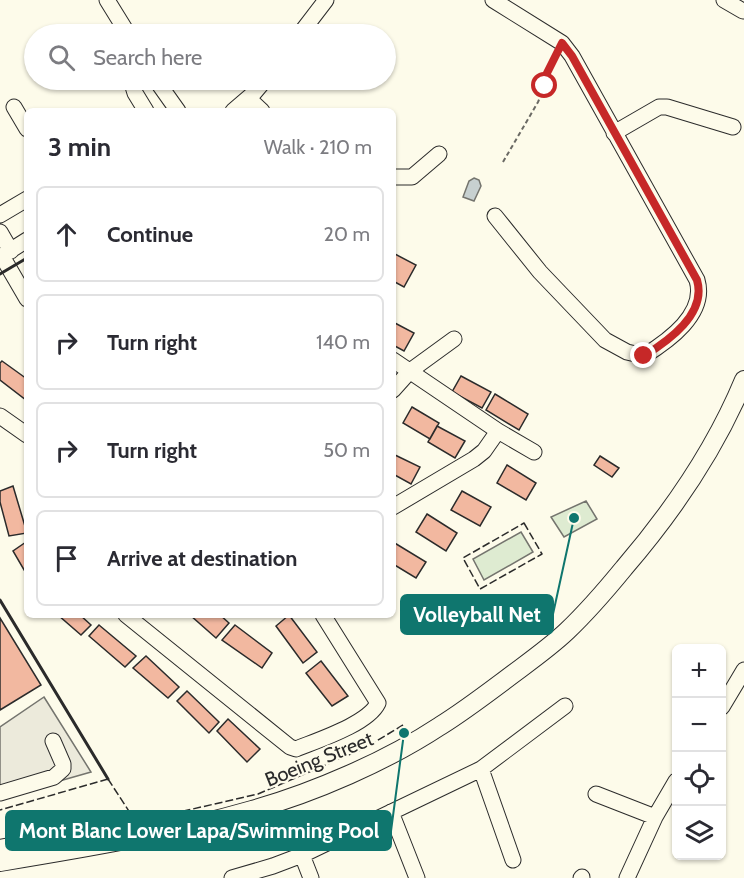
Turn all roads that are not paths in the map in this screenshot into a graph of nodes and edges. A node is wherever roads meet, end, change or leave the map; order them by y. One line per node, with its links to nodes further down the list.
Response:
1 (106, 0): 6 (street); 7 (street)
2 (326, 0): 8 (street)
3 (493, 0): 20 (street)
4 (724, 0): 5 (street)
5 (743, 11)
6 (113, 24)
7 (122, 24)
8 (308, 24)
9 (135, 90): 14 (street)
10 (164, 90): 15 (street)
11 (256, 90): 12 (street)
12 (248, 98): 16 (street); 17 (street)
13 (14, 107): 18 (street)
14 (144, 108)
15 (176, 108)
16 (236, 108)
17 (259, 108)
18 (24, 124)
19 (733, 127): 20 (street)
20 (614, 134): 25 (street)
21 (439, 154): 22 (street)
22 (396, 177)
23 (24, 201): 24 (street)
24 (0, 215)
25 (495, 216)
26 (0, 232): 28 (street)
27 (24, 242): 28 (street)
28 (4, 255): 29 (street)
29 (24, 292)
30 (454, 339): 32 (street)
31 (396, 362): 32 (street)
32 (410, 371): 34 (street); 36 (street)
33 (744, 380): 52 (main road, Boeing Street)
34 (396, 387)
35 (0, 416): 37 (street)
36 (498, 430): 38 (street); 39 (street)
37 (24, 433)
38 (534, 452)
39 (396, 505)
40 (130, 618): 41 (street)
41 (325, 618)
42 (744, 670): 43 (street)
43 (726, 700)
44 (565, 706): 46 (street)
45 (52, 741): 48 (street)
46 (481, 768): 50 (street); 55 (street)
47 (672, 788): 51 (street)
48 (0, 793)
49 (596, 794): 51 (street)
50 (391, 812): 54 (street); 59 (street)
51 (655, 817): 60 (street)
52 (134, 839): 53 (main road, Boeing Street); 56 (main road, Boeing Street)
53 (0, 849)
54 (302, 855): 57 (street); 58 (street)
55 (513, 861)
56 (0, 862)
57 (232, 878)
58 (311, 878)
59 (417, 878)
60 (627, 878)

